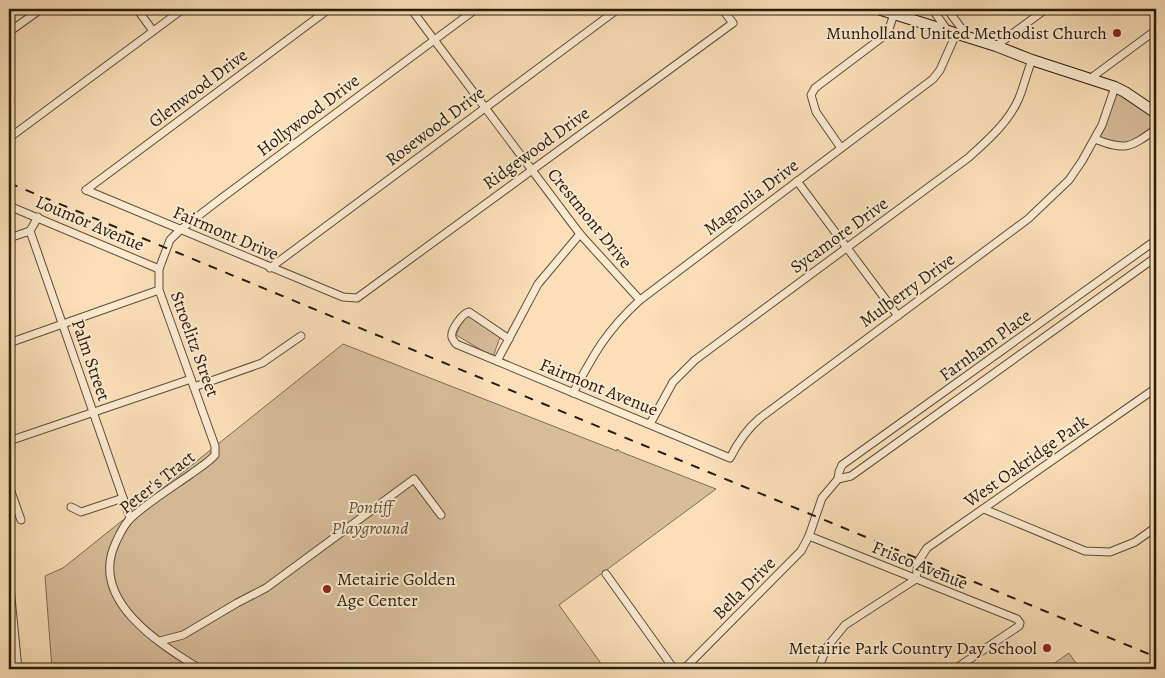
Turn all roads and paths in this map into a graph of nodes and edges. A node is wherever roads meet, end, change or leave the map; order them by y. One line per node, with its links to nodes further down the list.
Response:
1 (41, 9): 16 (street)
2 (137, 9): 15 (street)
3 (183, 9): 15 (street)
4 (329, 9): 32 (street, Glenwood Drive)
5 (411, 9): 19 (street, Crestmont Drive)
6 (476, 9): 19 (street, Hollywood Drive)
7 (618, 9): 24 (street, Rosewood Drive)
8 (722, 9): 30 (street, Ridgewood Drive)
9 (878, 9): 13 (main road)
10 (932, 9): 17 (street)
11 (947, 9): 18 (street)
12 (1046, 9): 20 (street)
13 (894, 14): 17 (main road); 29 (street)
14 (1156, 30): 22 (street)
15 (153, 31): 27 (street)
16 (9, 32)
17 (952, 32): 18 (main road); 29 (street, Magnolia Drive)
18 (968, 37): 20 (main road)
19 (434, 39): 24 (street, Crestmont Drive); 35 (street, Hollywood Drive)
20 (996, 46): 21 (main road)
21 (1032, 60): 22 (main road); 40 (street, Sycamore Drive)
22 (1091, 78): 23 (main road)
23 (1115, 87): 25 (main road); 28 (street, Mulberry Drive)
24 (485, 107): 30 (street, Crestmont Drive); 43 (street, Rosewood Drive)
25 (1156, 113)
26 (1156, 129): 28 (street)
27 (9, 138)
28 (1094, 139): 48 (street, Mulberry Drive)
29 (841, 148): 31 (street, Magnolia Drive)
30 (532, 170): 37 (street, Crestmont Drive); 46 (street, Ridgewood Drive)
31 (797, 181): 40 (street); 47 (street, Magnolia Drive)
32 (86, 190): 35 (street, Fairmont Drive)
33 (9, 206): 34 (street, Loumor Avenue)
34 (38, 217): 36 (street); 44 (street, Loumor Avenue)
35 (180, 230): 41 (street, Hollywood Drive); 43 (street, Fairmont Drive)
36 (30, 231): 38 (street); 49 (street, Palm Street)
37 (580, 234): 47 (street, Crestmont Drive); 51 (street)
38 (9, 238)
39 (1156, 240): 63 (street, Farnham Place)
40 (846, 249): 48 (street); 59 (street, Sycamore Drive)
41 (166, 252): 44 (street, Stroelitz Street)
42 (1156, 257): 63 (street, Farnham Place)
43 (270, 268): 46 (street, Fairmont Drive)
44 (159, 269): 45 (street, Stroelitz Street)
45 (159, 290): 49 (street); 54 (street, Stroelitz Street)
46 (357, 298)
47 (640, 300): 57 (street, Magnolia Drive)
48 (898, 316): 62 (street, Mulberry Drive)
49 (63, 323): 52 (street); 58 (street, Palm Street)
50 (301, 336): 55 (street)
51 (509, 339): 53 (street); 53 (street, Fairmont Avenue)
52 (9, 343)
53 (497, 361): 57 (street, Fairmont Avenue)
54 (192, 379): 55 (street, Stroelitz Street); 58 (street)
55 (194, 386): 61 (street, Stroelitz Street)
56 (1156, 388): 67 (street, West Oakridge Park)
57 (573, 393): 59 (street, Fairmont Avenue)
58 (92, 411): 60 (street); 65 (street, Palm Street)
59 (650, 424): 62 (street, Fairmont Avenue)
60 (9, 441)
61 (216, 446): 69 (street, Peter's Tract)
62 (730, 458)
63 (838, 479): 71 (street, Farnham Place)
64 (9, 486): 70 (street)
65 (123, 498): 66 (street); 69 (street, Palm Street)
66 (71, 508)
67 (984, 509): 72 (street); 75 (street, West Oakridge Park)
68 (441, 515): 77 (street)
69 (130, 518): 77 (street, Peter's Tract)
70 (21, 520)
71 (814, 520): 73 (street, Bella Drive)
72 (1156, 527)
73 (809, 536): 75 (street, Frisco Avenue); 83 (street, Bella Drive)
74 (606, 574): 82 (street)
75 (916, 579): 84 (street); 85 (street, Frisco Avenue)
76 (9, 582): 78 (street)
77 (160, 642): 81 (street, Peter's Tract)
78 (17, 660): 79 (street); 80 (street)
79 (9, 663)
80 (18, 669)
81 (200, 669)
82 (674, 669)
83 (684, 669)
84 (818, 669)
85 (955, 669)

